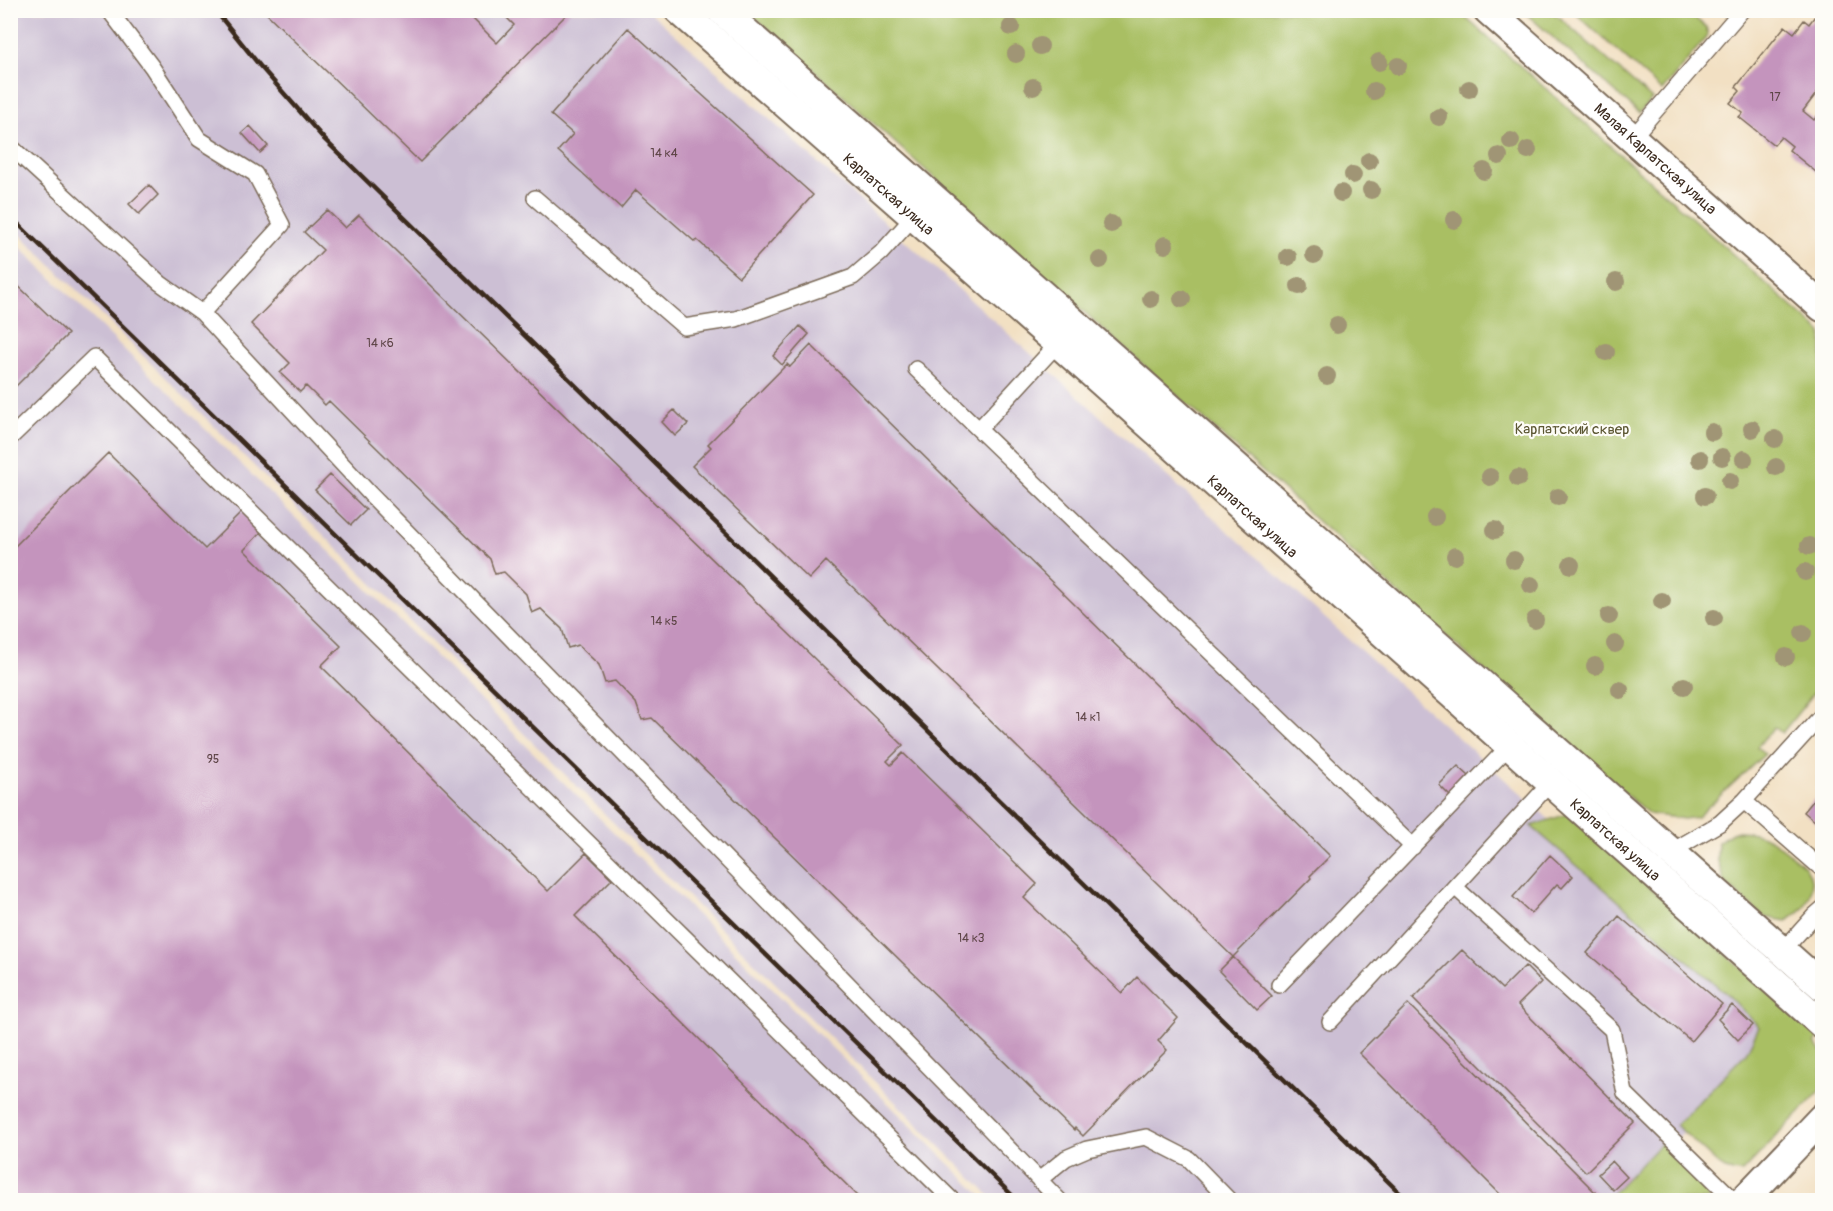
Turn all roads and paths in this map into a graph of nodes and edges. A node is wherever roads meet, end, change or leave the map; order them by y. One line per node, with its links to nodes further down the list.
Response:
1 (109, 10): 11 (lane)
2 (679, 10): 9 (street, Карпатская улица)
3 (721, 10): 9 (street, Карпатская улица)
4 (1488, 10): 6 (street, Малая Карпатская улица)
5 (1742, 10): 6 (lane)
6 (1632, 138): 10 (street, Малая Карпатская улица)
7 (10, 146): 11 (lane)
8 (535, 198): 9 (lane)
9 (923, 207): 12 (street, Карпатская улица)
10 (1822, 307)
11 (202, 313): 31 (lane)
12 (1067, 334): 14 (lane); 17 (street, Карпатская улица)
13 (916, 369): 14 (lane)
14 (979, 429): 20 (lane)
15 (10, 438): 32 (lane)
16 (1820, 722): 19 (lane)
17 (1519, 736): 18 (street, Карпатская улица); 20 (lane)
18 (1560, 773): 21 (street, Карпатская улица); 23 (lane)
19 (1744, 801): 21 (lane); 22 (lane)
20 (1413, 847): 26 (lane)
21 (1660, 862): 25 (street, Карпатская улица)
22 (1822, 868)
23 (1455, 887): 28 (lane); 35 (lane)
24 (1822, 909): 25 (lane)
25 (1773, 962): 27 (street, Карпатская улица); 29 (street, Карпатская улица)
26 (1279, 985)
27 (1822, 986)
28 (1330, 1022)
29 (1822, 1024)
30 (1822, 1118): 36 (street)
31 (1039, 1180): 33 (lane); 34 (lane)
32 (952, 1200)
33 (1059, 1200)
34 (1229, 1200)
35 (1734, 1200)
36 (1744, 1200)

